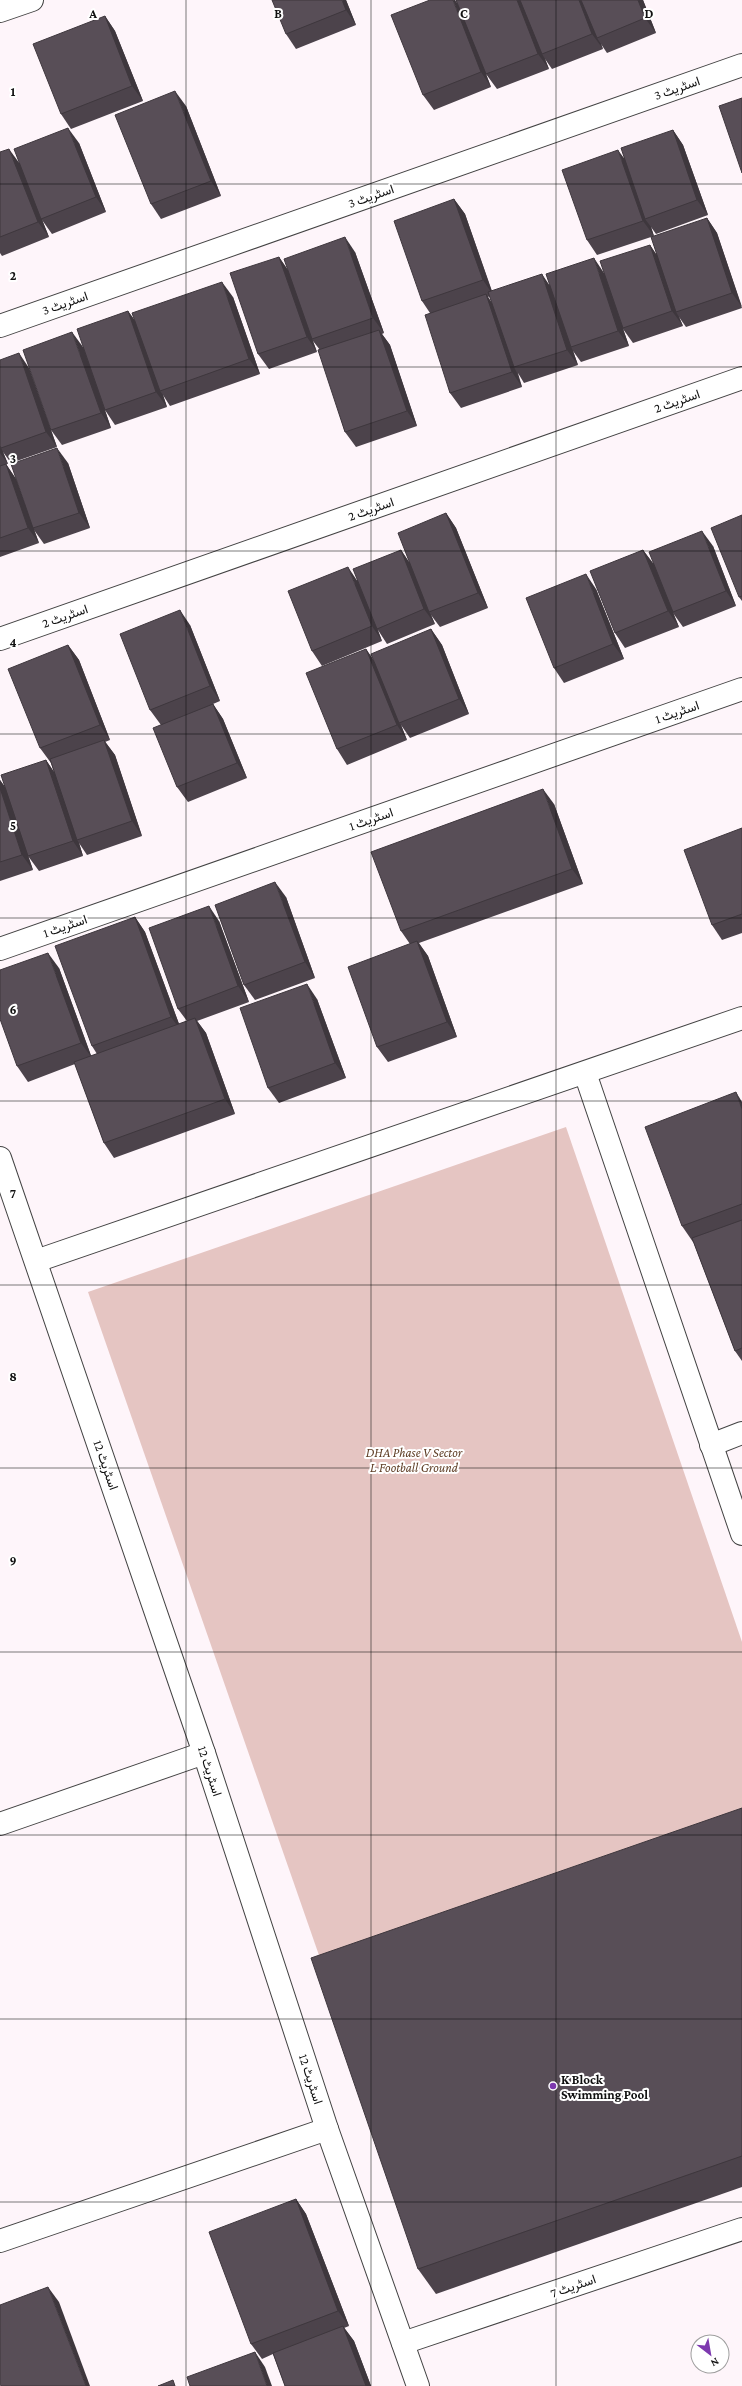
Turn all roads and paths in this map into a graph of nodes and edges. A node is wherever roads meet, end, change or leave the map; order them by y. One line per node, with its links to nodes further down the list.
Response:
1 (32, 0): 2 (street)
2 (0, 11)
3 (742, 65): 4 (street, اسٹریٹ 3)
4 (0, 326)
5 (742, 378): 6 (street, اسٹریٹ 2)
6 (0, 639)
7 (742, 689): 8 (street, اسٹریٹ 1)
8 (0, 949)
9 (742, 1018): 10 (street)
10 (584, 1073): 12 (street); 14 (street)
11 (0, 1158): 12 (street, اسٹریٹ 12)
12 (36, 1261): 16 (street, اسٹریٹ 12)
13 (742, 1433): 14 (street)
14 (711, 1445): 15 (street)
15 (742, 1534)
16 (204, 1753): 17 (street); 18 (street, اسٹریٹ 12)
17 (0, 1824)
18 (327, 2129): 20 (street); 21 (street, اسٹریٹ 12)
19 (742, 2228): 21 (street, اسٹریٹ 7)
20 (0, 2241)
21 (403, 2343): 22 (street, اسٹریٹ 12)
22 (418, 2386)

